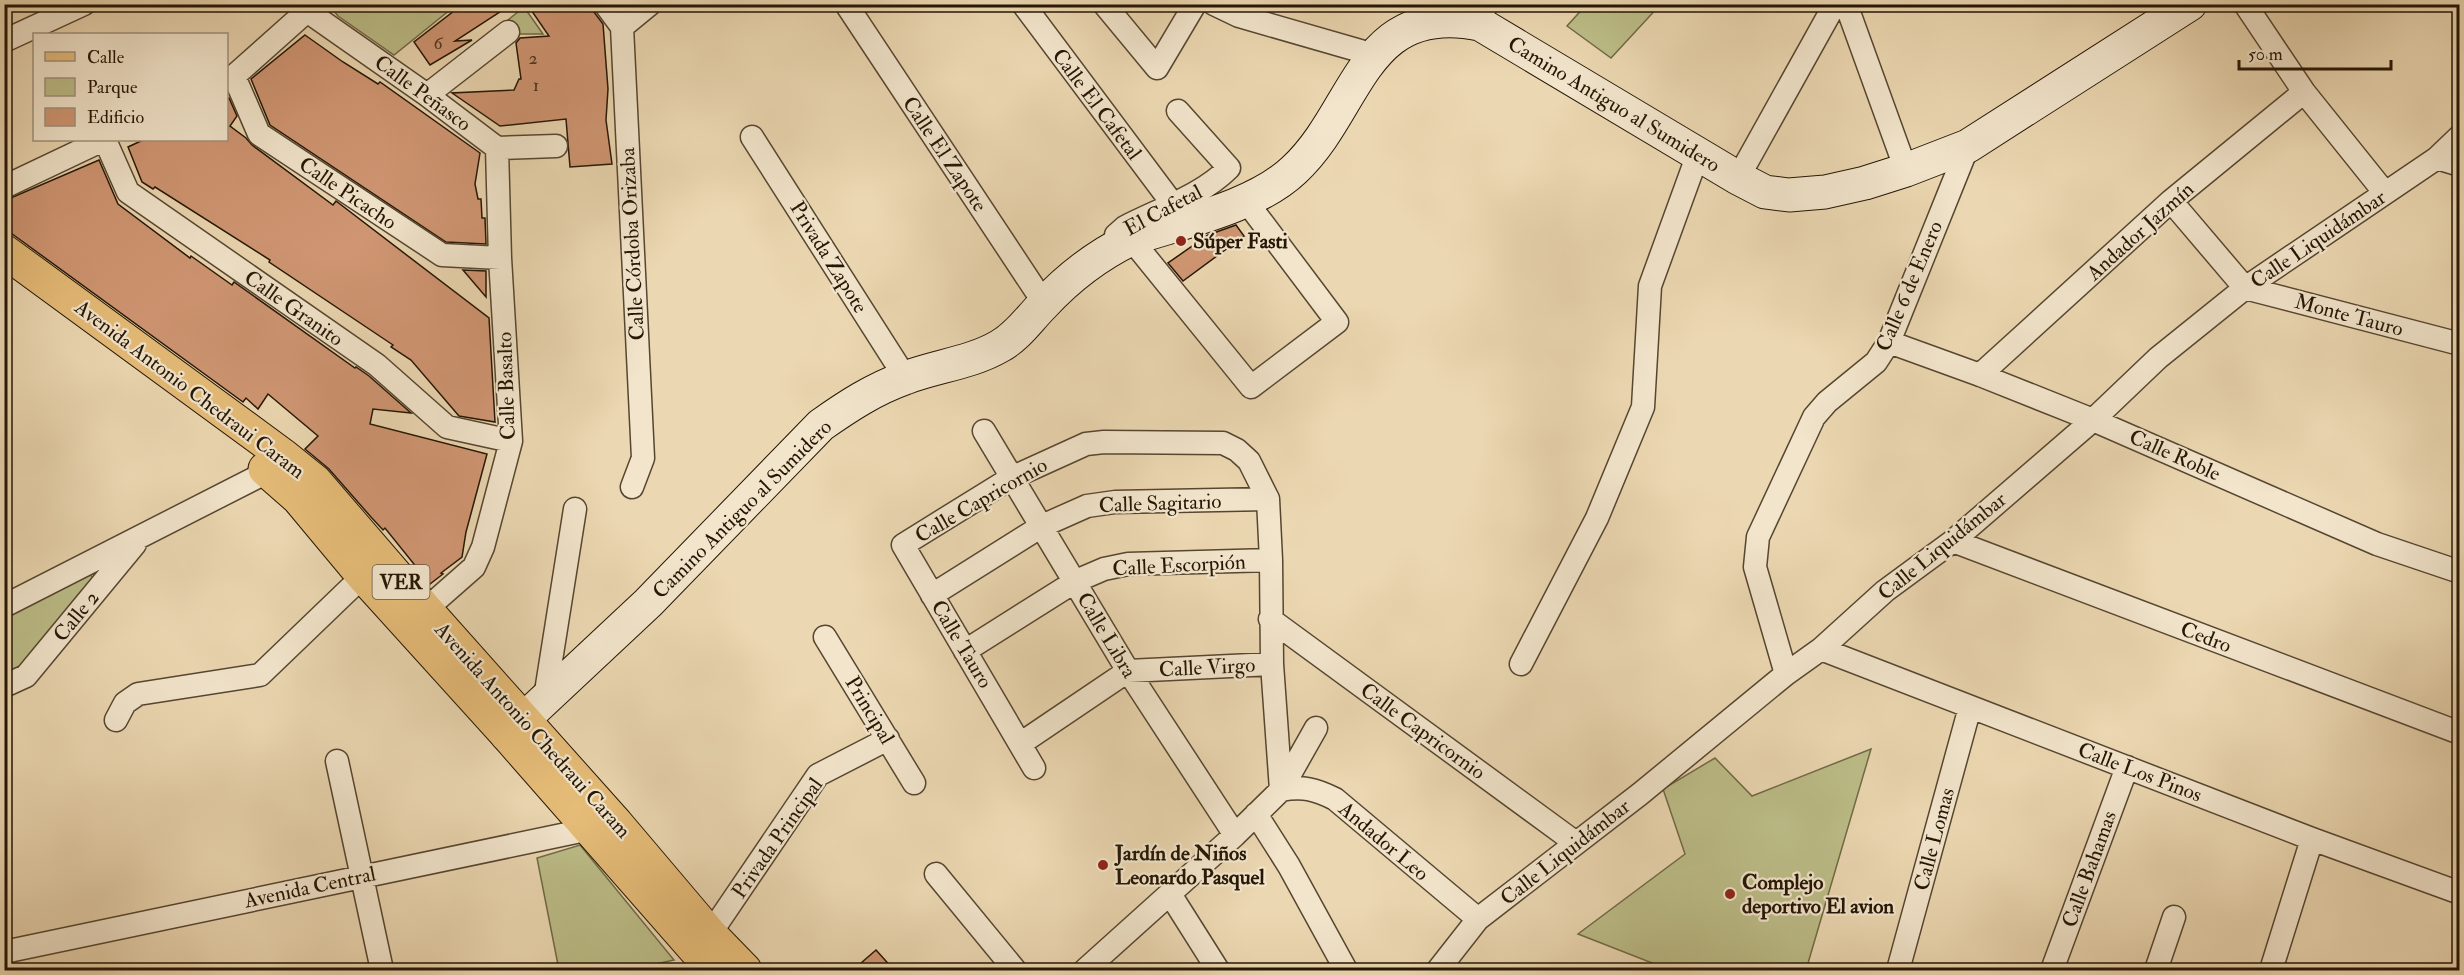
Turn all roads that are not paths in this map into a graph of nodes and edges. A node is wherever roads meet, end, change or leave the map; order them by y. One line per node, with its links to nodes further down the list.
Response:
1 (84, 4): 17 (street)
2 (605, 4): 16 (street)
3 (650, 4): 16 (street)
4 (846, 4): 47 (street, Calle El Zapote)
5 (1023, 4): 40 (street, Calle El Cafetal)
6 (1104, 4): 7 (street)
7 (1195, 4)
8 (1214, 4): 19 (street)
9 (1836, 4): 35 (street)
10 (1846, 4): 34 (street)
11 (2245, 4): 21 (street)
12 (2182, 7): 29 (main road, Camino Antiguo al Sumidero)
13 (304, 8): 20 (street); 22 (street, Calle Peñasco)
14 (1438, 10): 15 (main road, Camino Antiguo al Sumidero); 19 (main road, Camino Antiguo al Sumidero)
15 (1487, 14): 31 (main road, Camino Antiguo al Sumidero)
16 (622, 27): 57 (street, Calle Córdoba Orizaba)
17 (7, 32)
18 (508, 32): 22 (street)
19 (1371, 54): 38 (main road, Camino Antiguo al Sumidero)
20 (230, 77): 44 (street, Calle Picacho)
21 (2304, 92): 37 (street); 39 (street, Andador Jazmín)
22 (427, 95): 30 (street, Calle Peñasco)
23 (1178, 111): 40 (street, El Cafetal)
24 (2460, 136): 32 (street, Calle Liquidámbar)
25 (752, 137): 51 (street, Privada Zapote)
26 (102, 141): 36 (street)
27 (104, 141): 54 (street, Calle Granito)
28 (556, 146): 30 (street)
29 (1968, 146): 34 (main road, Camino Antiguo al Sumidero); 48 (street, Calle 6 de Enero)
30 (497, 148): 44 (street, Calle Basalto)
31 (1698, 154): 35 (main road, Camino Antiguo al Sumidero); 76 (street)
32 (2437, 158): 33 (street); 37 (street, Calle Liquidámbar)
33 (2460, 165)
34 (1906, 170): 35 (main road, Camino Antiguo al Sumidero)
35 (1738, 178)
36 (4, 187)
37 (2385, 194): 46 (street, Calle Liquidámbar)
38 (1246, 201): 41 (main road, Camino Antiguo al Sumidero); 41 (street)
39 (2171, 201): 46 (street); 50 (street, Andador Jazmín)
40 (1172, 203): 43 (street, El Cafetal)
41 (1131, 239): 43 (main road, Camino Antiguo al Sumidero)
42 (4, 251): 55 (main road, Avenida Antonio Chedraui Caram / VER)
43 (1101, 255): 47 (main road, Camino Antiguo al Sumidero)
44 (500, 258): 54 (street, Calle Basalto)
45 (4, 279): 55 (main road, Avenida Antonio Chedraui Caram / VER)
46 (2246, 288): 49 (street, Monte Tauro); 52 (street, Calle Liquidámbar)
47 (1044, 303): 51 (main road, Camino Antiguo al Sumidero)
48 (1889, 342): 50 (street, Calle Roble); 78 (street, Calle 6 de Enero)
49 (2460, 344)
50 (1980, 375): 52 (street, Calle Roble)
51 (905, 377): 81 (main road, Camino Antiguo al Sumidero)
52 (2093, 420): 62 (street, Calle Liquidámbar); 65 (street, Calle Roble)
53 (984, 431): 56 (street, Calle Libra)
54 (511, 441): 70 (street, Calle Basalto)
55 (276, 464): 61 (street, Calle 2); 66 (main road, Avenida Antonio Chedraui Caram / VER); 70 (main road, Avenida Antonio Chedraui Caram / VER)
56 (1011, 478): 58 (street, Calle Capricornio); 60 (street, Calle Libra); 63 (street, Calle Capricornio)
57 (632, 487)
58 (1268, 499): 60 (street, Calle Sagitario); 64 (street, Calle Capricornio)
59 (575, 509): 81 (street)
60 (1042, 526): 67 (street, Calle Libra); 68 (street, Calle Sagitario)
61 (140, 538): 69 (street, Calle 2); 79 (street, Calle 2)
62 (1953, 541): 73 (street, Calle Liquidámbar); 84 (street, Cedro)
63 (903, 545): 68 (street, Calle Tauro)
64 (1271, 560): 67 (street, Calle Escorpión); 71 (street, Calle Capricornio)
65 (2460, 572)
66 (363, 576): 70 (main road, Avenida Antonio Chedraui Caram / VER); 82 (street)
67 (1076, 582): 74 (street, Calle Escorpión); 77 (street, Calle Libra)
68 (932, 595): 74 (street, Calle Tauro)
69 (4, 606)
70 (416, 617): 81 (main road, Avenida Antonio Chedraui Caram / VER)
71 (1270, 619): 75 (street, Calle Capricornio); 96 (street, Calle Capricornio)
72 (825, 637): 85 (street, Principal)
73 (1821, 649): 78 (street, Calle Liquidámbar); 80 (street, Calle Los Pinos)
74 (965, 651): 86 (street, Calle Tauro)
75 (1272, 664): 77 (street, Calle Virgo); 91 (street, Calle Capricornio)
76 (1521, 664)
77 (1128, 671): 86 (street, Calle Virgo); 94 (street, Calle Libra)
78 (1786, 674): 96 (street, Calle Liquidámbar)
79 (4, 686)
80 (1971, 707): 88 (street, Calle Los Pinos); 113 (street, Calle Lomas)
81 (526, 717): 93 (main road, Avenida Antonio Chedraui Caram / VER)
82 (116, 720)
83 (1316, 728): 91 (street)
84 (2460, 733)
85 (888, 739): 90 (street, Principal); 103 (street, Privada Principal)
86 (1020, 744): 89 (street, Calle Tauro)
87 (336, 761): 98 (street)
88 (2127, 767): 95 (street, Calle Los Pinos); 114 (street, Calle Bahamas)
89 (1034, 768)
90 (914, 783)
91 (1281, 790): 92 (street); 102 (street, Andador Leo)
92 (1256, 814): 94 (street); 111 (street)
93 (603, 826): 98 (street, Avenida Central); 103 (main road, Avenida Antonio Chedraui Caram / VER); 106 (main road, Avenida Antonio Chedraui Caram / VER)
94 (1235, 835): 100 (street)
95 (2312, 839): 99 (street, Calle Los Pinos); 116 (street)
96 (1576, 843): 102 (street, Calle Liquidámbar)
97 (936, 874): 108 (street)
98 (363, 876): 104 (street, Avenida Central); 105 (street)
99 (2460, 893)
100 (1170, 894): 109 (street); 110 (street)
101 (2174, 917): 115 (street)
102 (1478, 919): 112 (street, Calle Liquidámbar)
103 (710, 934): 107 (main road, Avenida Antonio Chedraui Caram / VER)
104 (4, 952)
105 (382, 970)
106 (713, 970)
107 (745, 970)
108 (1015, 970)
109 (1085, 970)
110 (1218, 970)
111 (1346, 970)
112 (1438, 970)
113 (1898, 970)
114 (2052, 970)
115 (2156, 970)
116 (2271, 970)

